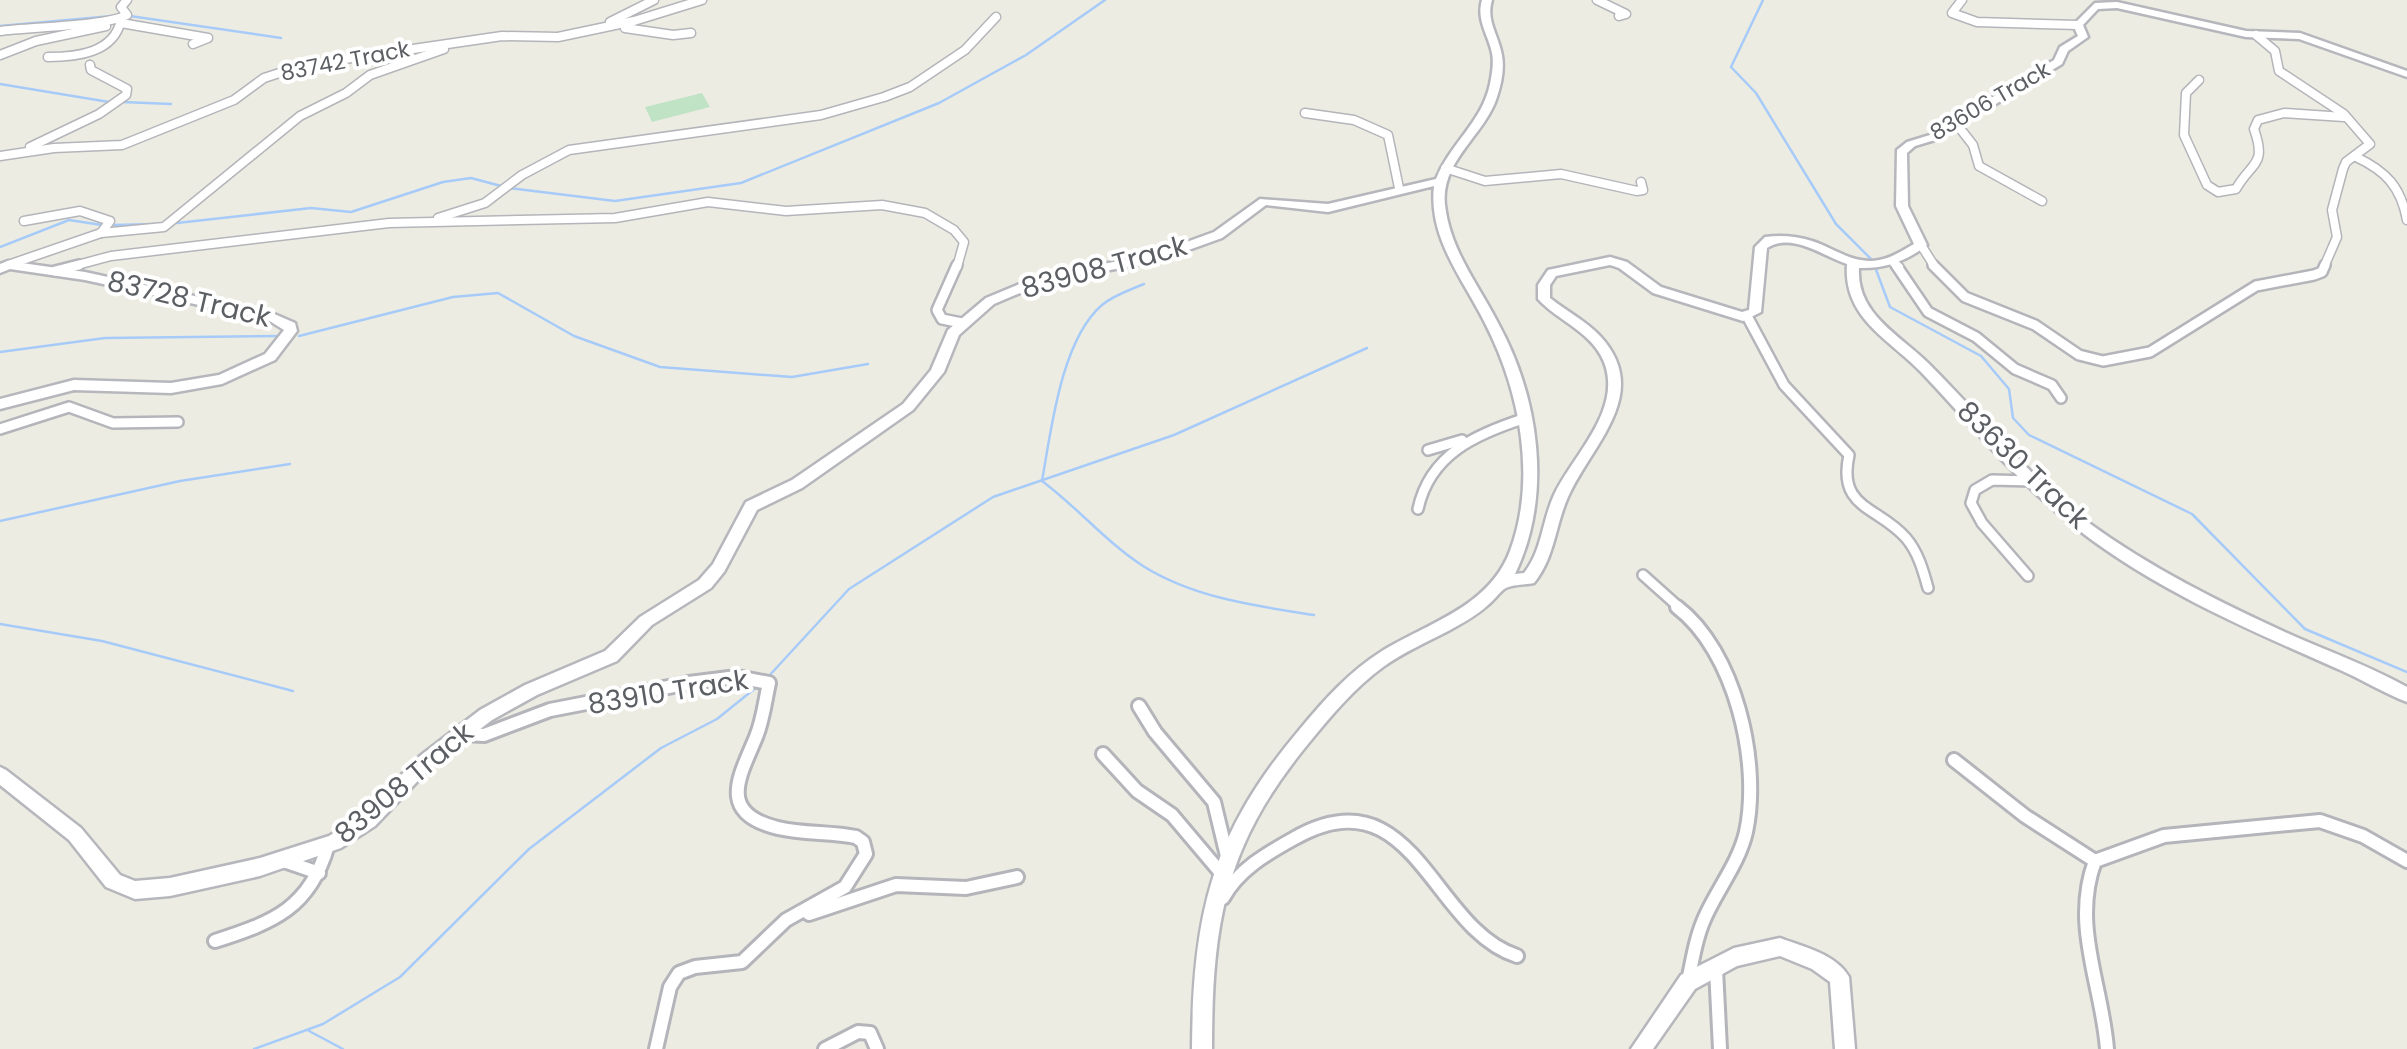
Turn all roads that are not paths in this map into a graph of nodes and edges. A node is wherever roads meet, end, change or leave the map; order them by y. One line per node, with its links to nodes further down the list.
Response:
1 (127, 0): 9 (street)
2 (654, 0): 12 (street)
3 (702, 0): 12 (street, 83742 Track)
4 (1487, 0): 28 (street)
5 (1596, 0): 7 (street)
6 (1962, 0): 10 (street)
7 (1619, 16)
8 (996, 17): 34 (street)
9 (119, 22): 11 (street); 16 (street); 17 (street); 18 (street)
10 (2078, 25): 14 (street); 24 (street, 83606 Track)
11 (0, 31)
12 (591, 31): 13 (street); 15 (street, 83742 Track)
13 (692, 33)
14 (2256, 35): 20 (street); 23 (street)
15 (465, 41): 25 (street, 83742 Track); 35 (street)
16 (193, 44)
17 (0, 55)
18 (48, 57)
19 (90, 65): 25 (street)
20 (2407, 74)
21 (2199, 80): 23 (street)
22 (1305, 112): 30 (street)
23 (2345, 118): 27 (street)
24 (1955, 122): 31 (street); 36 (street, 83606 Track)
25 (17, 154): 26 (street, 83742 Track)
26 (0, 156)
27 (2356, 157): 32 (street); 36 (street)
28 (1443, 174): 29 (street); 30 (street, 83908 Track); 45 (street)
29 (1641, 182)
30 (1398, 188): 42 (street, 83908 Track)
31 (2042, 201)
32 (2407, 220)
33 (24, 221): 35 (street)
34 (426, 222): 40 (street); 42 (street)
35 (102, 234): 39 (street)
36 (1921, 244): 37 (street)
37 (1894, 262): 38 (street); 43 (street)
38 (1853, 264): 41 (street); 50 (street, 83630 Track)
39 (4, 267): 40 (street, 83728 Track)
40 (54, 271): 44 (street, 83728 Track)
41 (1747, 316): 54 (street); 55 (street)
42 (962, 323): 58 (street, 83908 Track)
43 (2061, 398)
44 (0, 404)
45 (1526, 418): 48 (street); 54 (street)
46 (178, 422): 47 (street)
47 (0, 430)
48 (1468, 438): 49 (street); 51 (street)
49 (1428, 450)
50 (2032, 482): 53 (street); 56 (street, 83630 Track)
51 (1418, 509)
52 (1643, 575): 75 (street)
53 (2028, 576)
54 (1504, 581): 63 (street)
55 (1928, 588)
56 (2407, 695)
57 (1138, 706): 63 (street)
58 (462, 734): 62 (street, 83908 Track); 71 (street, 83910 Track)
59 (1103, 754): 68 (street)
60 (1954, 760): 66 (street)
61 (0, 775): 65 (street, 83908 Track)
62 (328, 845): 65 (street, 83908 Track); 67 (street)
63 (1227, 856): 68 (street)
64 (2404, 860): 66 (street)
65 (284, 861): 67 (street)
66 (2096, 861): 83 (street)
67 (319, 873): 72 (street)
68 (1221, 873): 70 (street)
69 (1017, 877): 71 (street)
70 (1210, 913): 73 (street); 79 (street)
71 (786, 920): 76 (street, 83910 Track)
72 (215, 941)
73 (1517, 956)
74 (1716, 969): 75 (street); 81 (street); 82 (street)
75 (1688, 982): 80 (street)
76 (656, 1049)
77 (824, 1049): 78 (street)
78 (877, 1049)
79 (1202, 1049)
80 (1641, 1049)
81 (1720, 1049)
82 (1846, 1049)
83 (2107, 1049)

